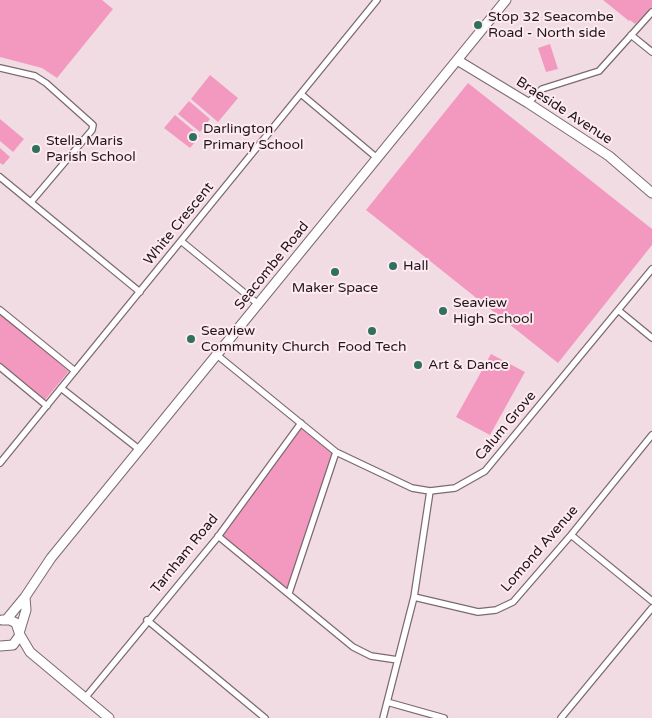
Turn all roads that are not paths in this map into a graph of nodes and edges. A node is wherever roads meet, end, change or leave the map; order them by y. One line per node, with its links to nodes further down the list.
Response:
1 (377, 0): 8 (street, White Crescent)
2 (506, 0): 6 (main road, Seacombe Road)
3 (652, 12): 4 (street)
4 (631, 35): 5 (street); 9 (street)
5 (652, 52)
6 (456, 60): 9 (main road, Braeside Avenue); 10 (main road, Seacombe Road)
7 (0, 68): 13 (street)
8 (301, 94): 10 (street); 14 (street, White Crescent)
9 (528, 103): 12 (main road, Braeside Avenue)
10 (376, 158): 17 (main road, Seacombe Road)
11 (0, 177): 13 (street)
12 (652, 193)
13 (32, 202): 16 (street)
14 (181, 241): 16 (street, White Crescent); 17 (street)
15 (652, 269): 19 (street, Calum Grove)
16 (140, 292): 23 (street, White Crescent)
17 (258, 304): 21 (main road, Seacombe Road)
18 (0, 310): 23 (street)
19 (618, 310): 20 (street); 31 (street, Calum Grove)
20 (652, 338)
21 (217, 355): 26 (street, Calum Grove); 28 (main road, Seacombe Road)
22 (0, 367): 25 (street)
23 (75, 371): 24 (street, White Crescent)
24 (61, 388): 25 (street, White Crescent); 28 (street)
25 (47, 406): 30 (street, White Crescent)
26 (301, 423): 29 (street, Calum Grove); 33 (street, Tarnham Road)
27 (652, 435): 32 (street, Lomond Avenue)
28 (140, 450): 35 (main road, Seacombe Road)
29 (336, 452): 31 (street, Calum Grove); 34 (street)
30 (0, 463)
31 (430, 490): 36 (street)
32 (571, 535): 36 (street, Lomond Avenue); 37 (street)
33 (218, 536): 34 (street); 40 (street, Tarnham Road)
34 (289, 593): 45 (street)
35 (25, 597): 39 (main road, Seacombe Road); 41 (main road, Seacombe Road)
36 (414, 597): 45 (street)
37 (652, 602)
38 (652, 608): 52 (street)
39 (2, 620): 41 (main road)
40 (147, 620): 46 (street, Tarnham Road); 49 (street)
41 (20, 632): 42 (main road); 43 (main road)
42 (6, 647): 43 (main road); 44 (main road)
43 (30, 652): 46 (main road)
44 (0, 654)
45 (398, 660): 47 (street)
46 (85, 698): 48 (main road)
47 (387, 702): 50 (street); 51 (street)
48 (109, 718)
49 (265, 718)
50 (383, 718)
51 (444, 718)
52 (561, 718)

